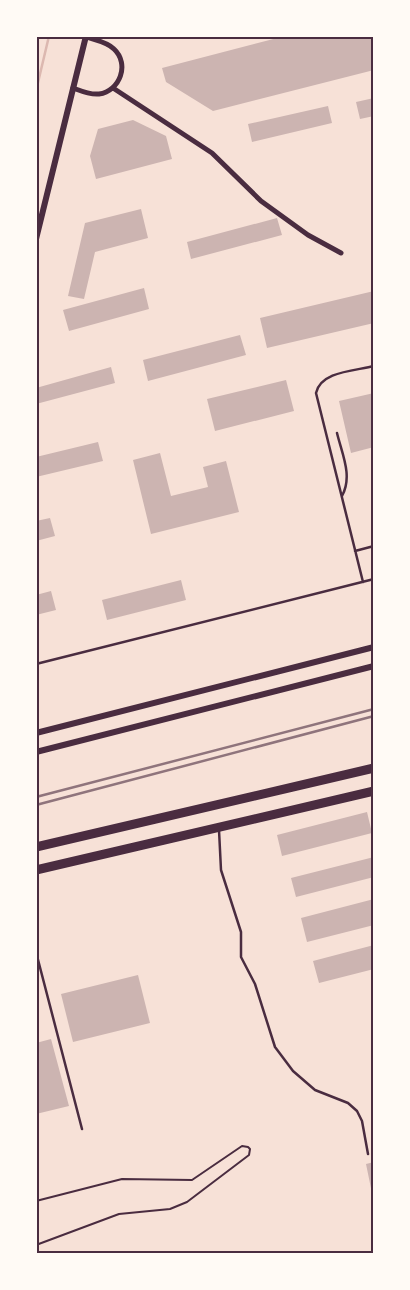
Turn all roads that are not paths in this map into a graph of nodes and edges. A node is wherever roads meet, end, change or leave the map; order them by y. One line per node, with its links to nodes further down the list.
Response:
1 (86, 37): 2 (street); 3 (street)
2 (73, 88): 3 (street); 4 (street)
3 (113, 88): 5 (street)
4 (36, 239)
5 (341, 253)
6 (374, 366): 8 (lane)
7 (337, 433): 8 (lane)
8 (342, 498): 10 (lane)
9 (374, 546): 10 (lane)
10 (355, 551): 12 (lane)
11 (374, 579): 12 (lane)
12 (363, 582): 14 (lane)
13 (374, 647): 16 (street)
14 (36, 664)
15 (374, 666): 17 (street)
16 (36, 733)
17 (36, 752)
18 (374, 768): 21 (highway)
19 (374, 791): 20 (highway)
20 (218, 827): 22 (highway); 25 (lane)
21 (36, 847)
22 (36, 870)
23 (36, 952): 24 (lane)
24 (82, 1129)
25 (368, 1154)

